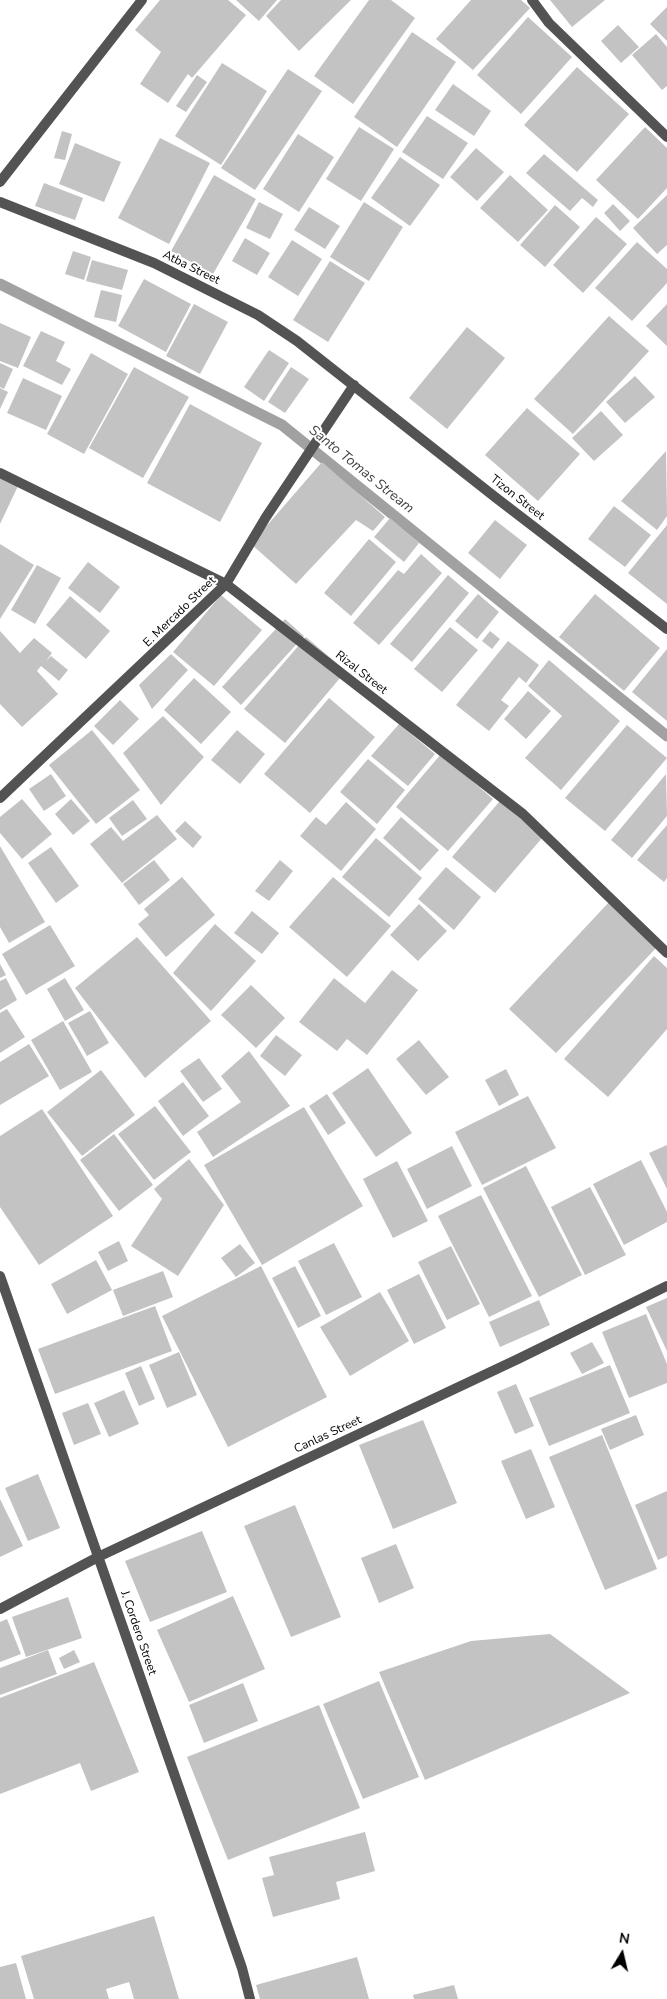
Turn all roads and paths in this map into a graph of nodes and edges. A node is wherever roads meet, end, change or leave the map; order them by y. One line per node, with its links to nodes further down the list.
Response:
1 (142, 0): 4 (street)
2 (532, 0): 3 (street)
3 (667, 137)
4 (0, 182)
5 (0, 202): 6 (street, Atba Street)
6 (354, 385): 8 (street, E. Mercado Street); 9 (street, Tizon Street)
7 (0, 473): 8 (street, Rizal Street)
8 (226, 584): 10 (street, E. Mercado Street); 11 (street, Rizal Street)
9 (667, 629)
10 (0, 798)
11 (667, 953)
12 (0, 1276): 14 (street, J. Cordero Street)
13 (667, 1286): 14 (street, Canlas Street)
14 (98, 1556): 15 (street, Canlas Street); 16 (street, J. Cordero Street)
15 (0, 1609)
16 (250, 1999)

